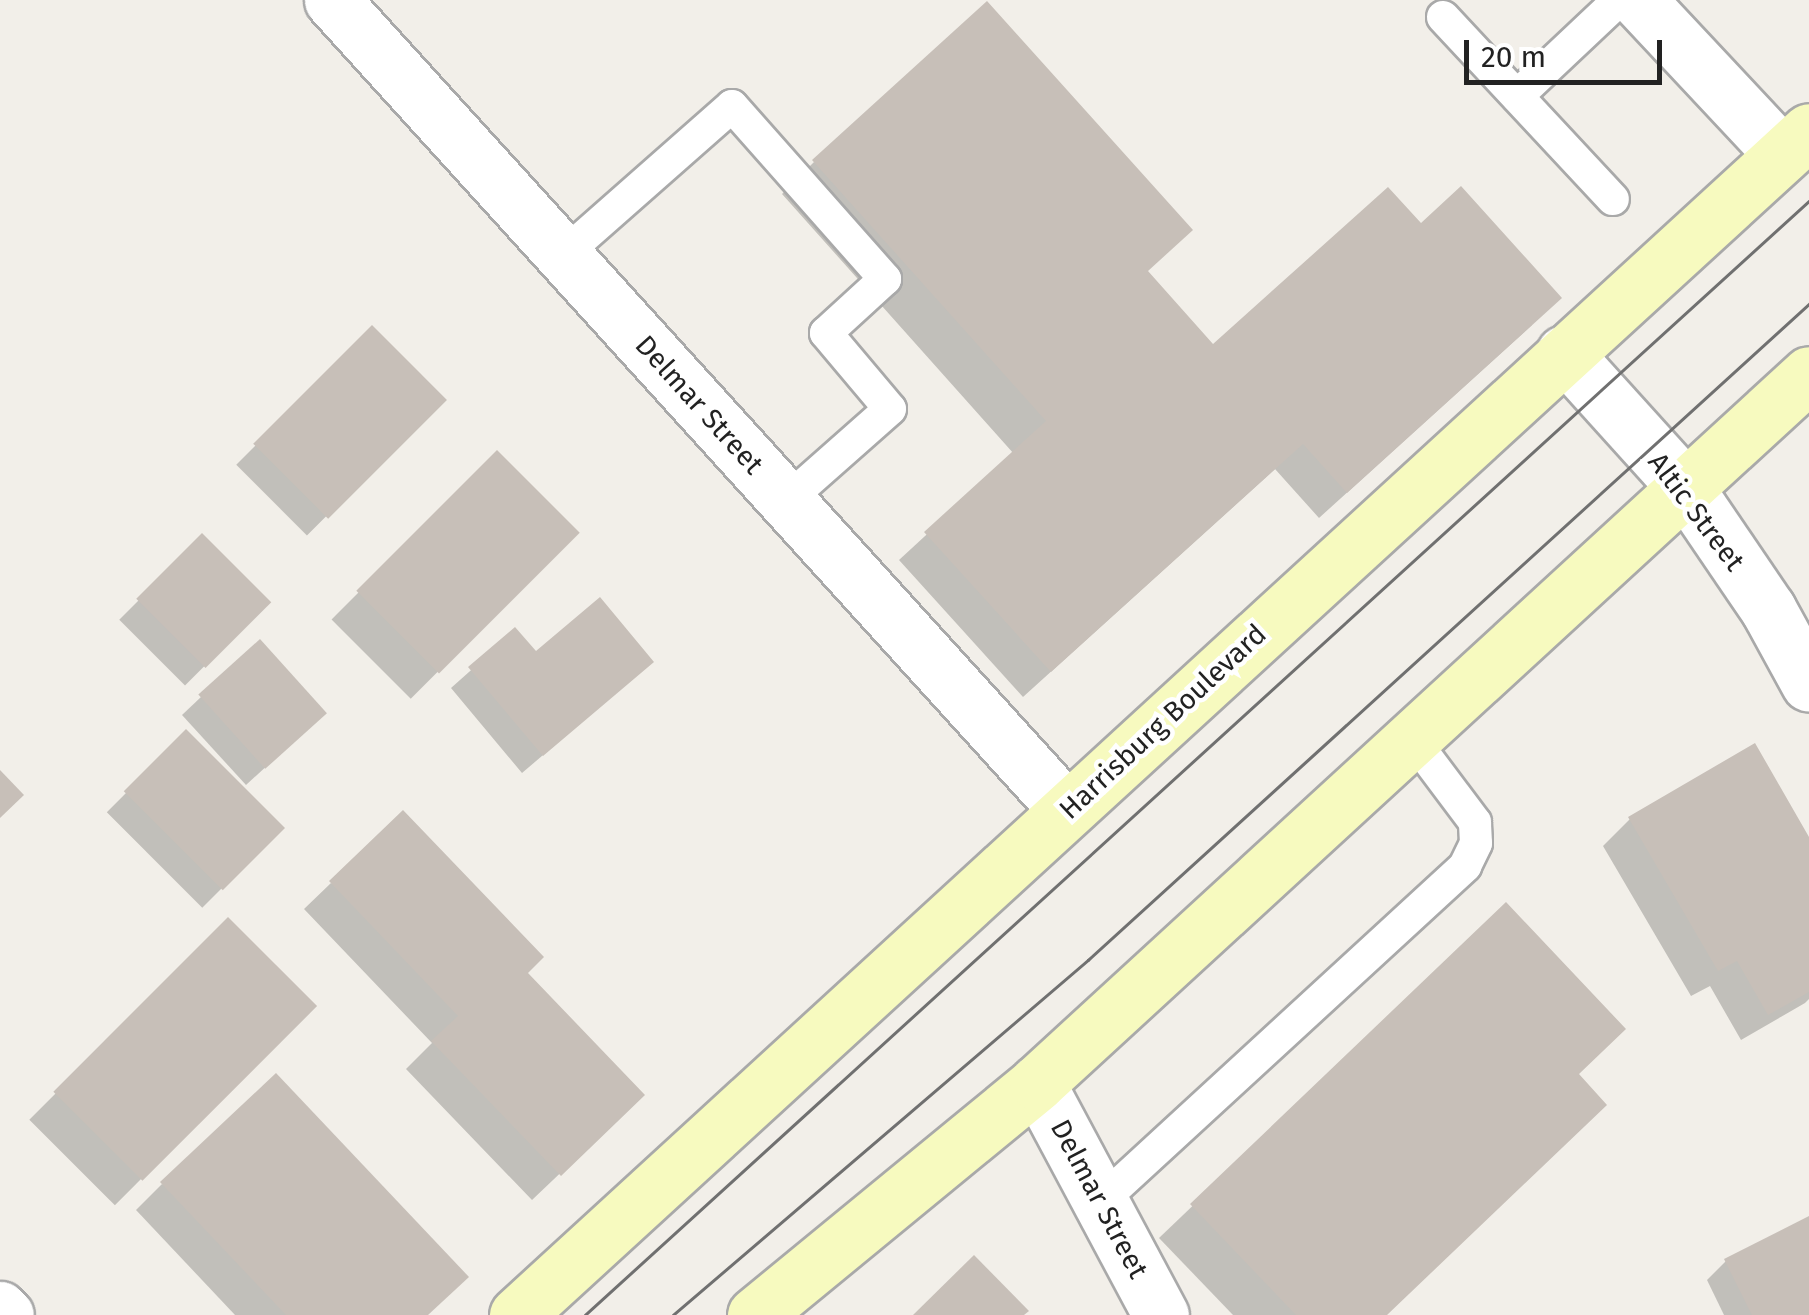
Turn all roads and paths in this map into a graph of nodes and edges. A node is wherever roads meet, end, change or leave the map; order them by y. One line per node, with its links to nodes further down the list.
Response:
1 (332, 0): 8 (street, Delmar Street)
2 (1618, 0): 5 (lane)
3 (1638, 0): 6 (street)
4 (1443, 18): 5 (lane)
5 (1517, 96): 7 (lane)
6 (1796, 143): 9 (main road, Harrisburg Boulevard)
7 (1612, 199)
8 (562, 255): 12 (street, Delmar Street); 12 (lane)
9 (1564, 353): 11 (street, Altic Street); 15 (main road, Harrisburg Boulevard)
10 (1809, 374): 11 (main road)
11 (1684, 487): 13 (street, Altic Street); 14 (main road)
12 (786, 501): 15 (street, Delmar Street)
13 (1809, 684)
14 (1412, 738): 16 (main road); 17 (lane)
15 (1067, 810): 21 (main road, Harrisburg Boulevard)
16 (1037, 1082): 17 (street, Delmar Street); 22 (main road)
17 (1101, 1201): 19 (street, Delmar Street)
18 (0, 1308): 20 (street)
19 (1153, 1311)
20 (6, 1315)
21 (517, 1315)
22 (756, 1315)

